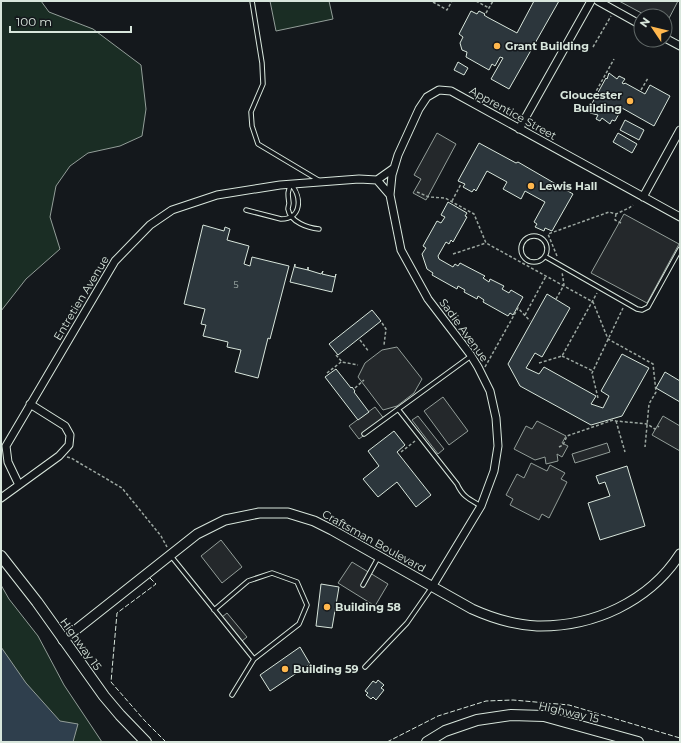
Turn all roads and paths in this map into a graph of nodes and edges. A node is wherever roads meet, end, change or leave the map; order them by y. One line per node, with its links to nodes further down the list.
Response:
1 (252, 1): 21 (lane)
2 (452, 1): 7 (path)
3 (476, 1): 8 (path)
4 (493, 1): 8 (path)
5 (591, 1): 17 (street)
6 (598, 1): 9 (street)
7 (433, 2)
8 (489, 8): 10 (path)
9 (615, 10): 11 (street); 12 (path)
10 (486, 13)
11 (633, 20)
12 (593, 47)
13 (614, 59): 16 (path)
14 (648, 78): 15 (path)
15 (641, 90)
16 (594, 95)
17 (519, 129): 19 (street, Apprentice Street); 26 (street, Apprentice Street)
18 (680, 130): 26 (street)
19 (394, 168): 20 (street); 25 (street, Apprentice Street)
20 (377, 180): 21 (street, Entretien Avenue); 25 (street)
21 (321, 182): 22 (street, Entretien Avenue)
22 (291, 184): 31 (lane); 31 (lane); 65 (street, Entretien Avenue)
23 (461, 184): 27 (path)
24 (417, 192): 27 (path)
25 (390, 195): 54 (street, Sadie Avenue)
26 (643, 197): 32 (street, Apprentice Street)
27 (452, 202): 35 (path)
28 (633, 205): 30 (path)
29 (246, 210): 31 (lane)
30 (616, 214): 33 (path); 39 (path)
31 (292, 217): 34 (lane)
32 (680, 218)
33 (621, 223)
34 (319, 229)
35 (486, 243): 37 (path); 40 (path)
36 (680, 249): 45 (lane)
37 (453, 254)
38 (546, 257): 38 (lane); 39 (lane)
39 (562, 266): 41 (path); 42 (lane)
40 (547, 276): 41 (path); 46 (path)
41 (564, 285): 43 (path); 44 (path)
42 (600, 288): 44 (path); 45 (lane)
43 (556, 299)
44 (593, 302): 49 (path); 55 (path)
45 (626, 303): 49 (path)
46 (525, 315): 47 (path); 61 (path)
47 (530, 320)
48 (382, 323): 51 (path)
49 (608, 339): 59 (path); 68 (path)
50 (360, 340): 52 (path)
51 (384, 345)
52 (369, 352)
53 (336, 355): 56 (path)
54 (471, 356): 61 (street, Sadie Avenue); 66 (lane)
55 (562, 356): 57 (path); 59 (path)
56 (342, 362): 58 (path); 60 (path)
57 (539, 363)
58 (358, 365)
59 (593, 371): 64 (path)
60 (327, 373)
61 (482, 374): 79 (street, Sadie Avenue)
62 (364, 380): 63 (path)
63 (355, 388)
64 (598, 398)
65 (30, 404): 76 (street); 77 (street, Entretien Avenue)
66 (398, 409): 70 (lane); 71 (lane)
67 (616, 421): 68 (path); 72 (path); 75 (path)
68 (647, 424): 69 (path); 73 (path)
69 (659, 426)
70 (364, 434)
71 (420, 437): 74 (path); 79 (lane)
72 (559, 447)
73 (645, 447)
74 (401, 452)
75 (625, 452)
76 (59, 456): 77 (street); 80 (path)
77 (19, 485): 78 (street)
78 (1, 498)
79 (481, 506): 85 (street, Sadie Avenue)
80 (169, 551): 83 (street, Craftsman Boulevard); 86 (lane); 87 (street, Craftsman Boulevard)
81 (680, 554): 85 (street, Craftsman Boulevard)
82 (1, 556): 87 (main road, Highway 15)
83 (379, 556): 84 (lane); 85 (street, Craftsman Boulevard)
84 (363, 585)
85 (432, 588): 89 (lane)
86 (214, 610): 88 (lane); 88 (lane)
87 (63, 640): 91 (main road, Highway 15)
88 (254, 659): 90 (lane)
89 (365, 667)
90 (232, 695)
91 (146, 742)
92 (427, 742): 93 (main road, Highway 15)
93 (638, 742)

